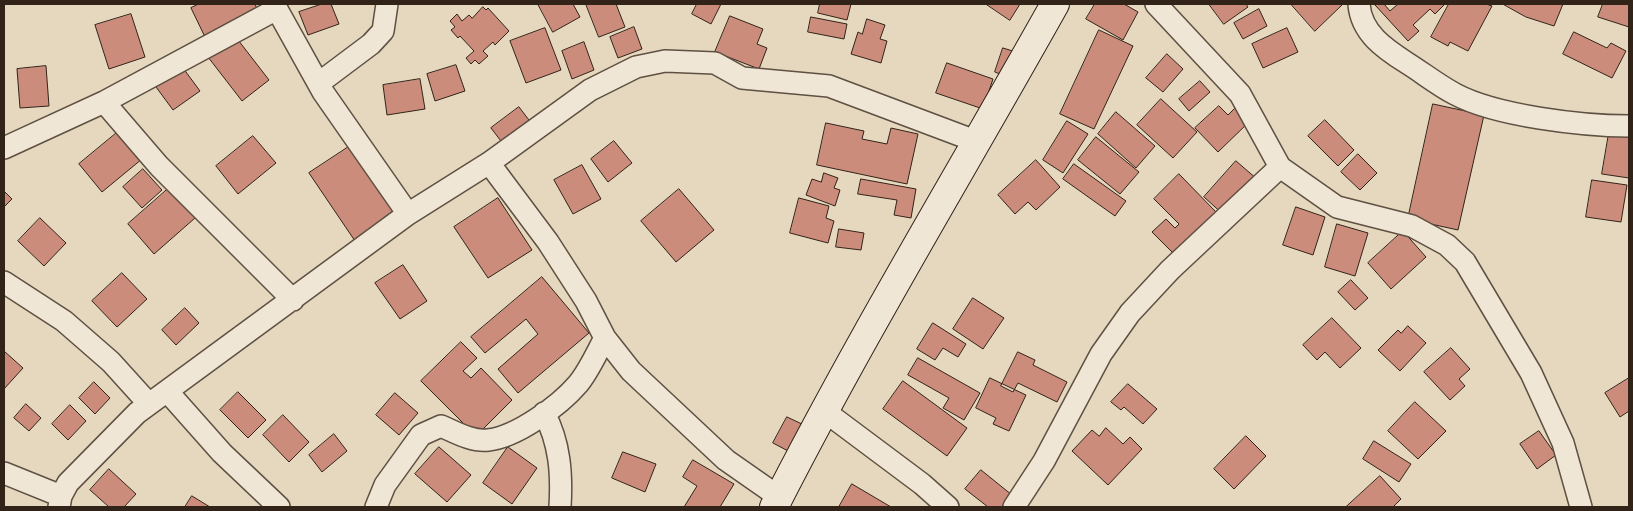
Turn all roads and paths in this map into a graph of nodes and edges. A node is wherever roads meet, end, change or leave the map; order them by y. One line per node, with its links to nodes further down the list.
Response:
1 (387, 4): 6 (street)
2 (1055, 4): 9 (main road)
3 (1156, 4): 12 (street)
4 (1359, 4): 8 (street)
5 (276, 6): 6 (street); 7 (street)
6 (319, 83): 13 (street)
7 (104, 102): 10 (street); 15 (street)
8 (1629, 126)
9 (978, 142): 11 (street); 19 (main road)
10 (4, 148)
11 (488, 163): 13 (street); 16 (street)
12 (1280, 167): 28 (street); 29 (street)
13 (408, 214): 15 (street)
14 (4, 282): 18 (street)
15 (293, 300): 17 (street)
16 (605, 338): 20 (street); 23 (street)
17 (167, 391): 18 (street); 24 (street)
18 (150, 404): 22 (street)
19 (823, 410): 23 (main road); 27 (street)
20 (544, 414): 25 (street); 26 (street)
21 (4, 473): 22 (street)
22 (60, 502)
23 (776, 502)
24 (279, 507)
25 (376, 507)
26 (560, 507)
27 (948, 507)
28 (1014, 507)
29 (1581, 507)

